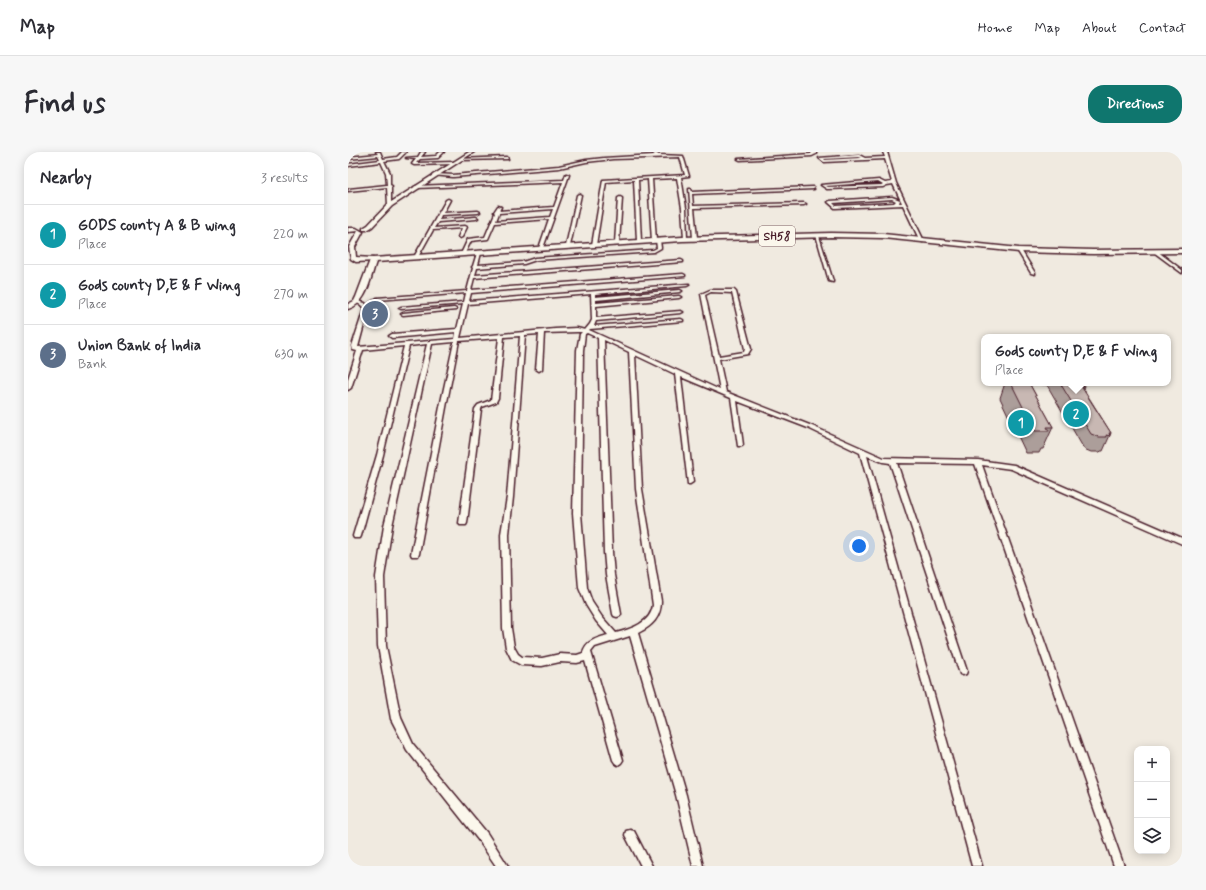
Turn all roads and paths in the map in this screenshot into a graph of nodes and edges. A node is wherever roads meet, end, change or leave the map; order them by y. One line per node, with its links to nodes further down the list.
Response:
1 (404, 152): 22 (street)
2 (423, 152): 16 (street)
3 (442, 152): 16 (street)
4 (472, 152): 19 (main road)
5 (617, 152): 12 (street)
6 (655, 152): 11 (street)
7 (814, 152): 20 (street)
8 (885, 152): 18 (street)
9 (379, 153): 14 (street); 22 (street)
10 (636, 154): 11 (street); 12 (street)
11 (658, 156): 28 (street)
12 (617, 157): 26 (street)
13 (836, 157): 21 (street); 23 (street); 23 (street)
14 (348, 158)
15 (408, 158): 16 (street)
16 (418, 158): 24 (street)
17 (507, 158): 19 (street)
18 (887, 158): 21 (street); 33 (street)
19 (461, 159): 24 (main road)
20 (740, 159)
21 (864, 159): 23 (street)
22 (383, 160): 25 (street); 34 (street)
23 (839, 161)
24 (455, 163): 26 (main road)
25 (348, 165)
26 (436, 175): 35 (main road)
27 (567, 175): 31 (street)
28 (679, 177): 30 (street); 61 (street)
29 (636, 179): 30 (street); 64 (street); 66 (street)
30 (650, 179): 62 (street)
31 (565, 181): 35 (street); 47 (street)
32 (884, 183): 32 (street); 33 (street)
33 (894, 183): 43 (street)
34 (390, 186): 37 (street); 44 (street)
35 (416, 187): 44 (main road)
36 (813, 188): 46 (street)
37 (349, 190)
38 (579, 195): 67 (street)
39 (620, 198): 65 (street)
40 (448, 200): 50 (street)
41 (804, 204): 46 (street)
42 (895, 204): 42 (street); 43 (street)
43 (904, 204): 63 (street)
44 (390, 205): 57 (main road)
45 (499, 207): 49 (street)
46 (692, 207): 60 (street)
47 (555, 208): 49 (street); 52 (street)
48 (478, 212): 50 (street)
49 (496, 212): 54 (street)
50 (440, 214): 53 (street)
51 (476, 218): 53 (street)
52 (552, 218): 54 (street); 69 (street)
53 (436, 221): 55 (street)
54 (493, 222): 74 (street)
55 (432, 229): 59 (street); 75 (street)
56 (348, 230): 57 (main road)
57 (360, 230): 68 (main road)
58 (817, 236): 60 (main road, SH58); 63 (main road, SH58); 84 (street)
59 (460, 237)
60 (695, 238): 61 (main road, SH58)
61 (686, 239): 62 (main road, SH58)
62 (656, 240): 64 (main road, SH58); 78 (street)
63 (922, 241): 70 (main road, SH58)
64 (639, 242): 65 (main road, SH58)
65 (617, 243): 66 (main road, SH58)
66 (594, 245): 67 (main road, SH58)
67 (568, 246): 69 (main road, SH58)
68 (350, 248): 76 (main road)
69 (541, 248): 72 (main road, SH58)
70 (1019, 250): 73 (main road, SH58); 81 (street)
71 (1182, 251): 73 (main road, SH58)
72 (479, 252): 74 (main road, SH58); 78 (street)
73 (1159, 252): 79 (street); 80 (street)
74 (463, 254): 75 (main road, SH58)
75 (416, 257): 76 (main road, SH58)
76 (373, 260): 91 (main road)
77 (681, 261): 83 (street)
78 (474, 267): 83 (street)
79 (1182, 269)
80 (1182, 272)
81 (1033, 273)
82 (683, 275): 86 (street)
83 (472, 277): 86 (street)
84 (831, 281)
85 (687, 285): 88 (street)
86 (468, 291): 93 (street); 96 (street)
87 (680, 291): 90 (street)
88 (593, 293): 90 (street); 93 (street)
89 (679, 297): 92 (street)
90 (593, 299): 92 (street)
91 (357, 302): 94 (main road); 96 (street)
92 (593, 305): 99 (street)
93 (464, 306): 95 (street); 98 (street); 102 (street)
94 (348, 307)
95 (401, 308)
96 (366, 309): 111 (street)
97 (681, 312): 99 (street)
98 (403, 314)
99 (594, 320): 101 (street)
100 (681, 320): 101 (street)
101 (587, 329): 103 (street); 107 (street); 131 (street)
102 (458, 330): 105 (street); 108 (street)
103 (542, 332): 104 (street); 115 (street)
104 (523, 334): 106 (street); 132 (street)
105 (392, 336)
106 (502, 336): 108 (street); 125 (street)
107 (601, 337): 113 (street); 129 (street)
108 (456, 340): 109 (street); 128 (street)
109 (430, 343): 110 (street); 136 (street)
110 (407, 345): 111 (street); 126 (street)
111 (357, 349): 112 (street); 117 (street)
112 (348, 350)
113 (632, 352): 116 (street); 130 (street)
114 (716, 358): 114 (street); 118 (street)
115 (539, 369)
116 (678, 374): 118 (street); 124 (street)
117 (348, 388)
118 (723, 393): 119 (street)
119 (734, 398): 120 (street); 121 (street)
120 (740, 445)
121 (863, 452): 122 (street); 139 (street)
122 (893, 461): 123 (street); 133 (street)
123 (978, 462): 127 (street); 140 (street)
124 (690, 482)
125 (463, 524)
126 (357, 536)
127 (1182, 541)
128 (415, 554)
129 (617, 614)
130 (632, 631): 131 (street); 138 (street)
131 (614, 637): 132 (street)
132 (588, 656): 134 (street)
133 (963, 671)
134 (618, 760)
135 (630, 835): 137 (street)
136 (503, 866)
137 (647, 866)
138 (698, 866)
139 (977, 866)
140 (1119, 866)

